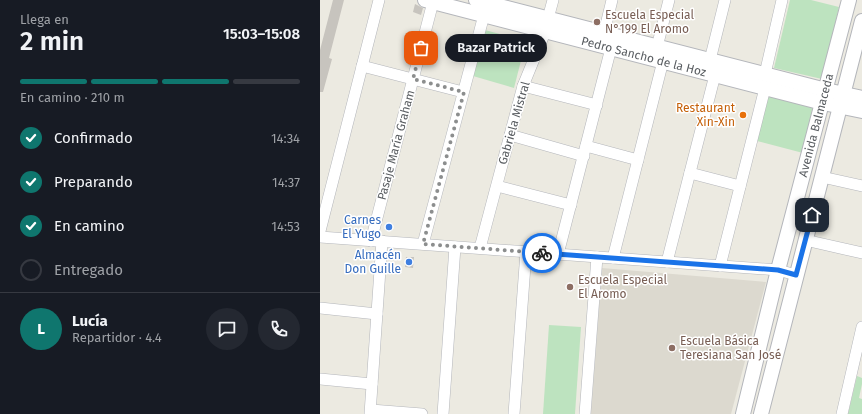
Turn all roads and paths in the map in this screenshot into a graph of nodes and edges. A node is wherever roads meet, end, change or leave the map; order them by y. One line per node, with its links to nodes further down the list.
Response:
1 (379, 0): 19 (street)
2 (476, 0): 13 (street, Pedro Sancho de la Hoz)
3 (553, 0): 13 (street, Gabriela Mistral)
4 (612, 0): 14 (street)
5 (669, 0): 15 (street)
6 (725, 0): 17 (street)
7 (782, 0): 22 (street)
8 (849, 0): 25 (street, Avenida Balmaceda)
9 (429, 1): 10 (street, Pedro Sancho de la Hoz); 21 (street, Pasaje María Graham)
10 (450, 3): 11 (street, Pedro Sancho de la Hoz)
11 (484, 15): 13 (street, Pedro Sancho de la Hoz); 24 (street)
12 (862, 21): 27 (street, Avenida Balmaceda)
13 (547, 25): 14 (street, Pedro Sancho de la Hoz); 16 (street, Pedro Sancho de la Hoz); 23 (street, Gabriela Mistral)
14 (604, 33): 15 (street, Pedro Sancho de la Hoz)
15 (657, 46): 17 (street, Pedro Sancho de la Hoz)
16 (612, 48): 18 (street, Pedro Sancho de la Hoz); 28 (street)
17 (710, 60): 22 (street, Pedro Sancho de la Hoz)
18 (663, 61): 20 (street, Pedro Sancho de la Hoz); 32 (street)
19 (362, 66): 21 (street); 39 (street)
20 (715, 75): 22 (street, Pedro Sancho de la Hoz); 33 (street)
21 (413, 79): 24 (street); 42 (street, Pasaje María Graham)
22 (765, 81): 25 (street, Pedro Sancho de la Hoz); 36 (street)
23 (523, 86): 28 (street); 30 (street, Gabriela Mistral)
24 (464, 92): 44 (street)
25 (824, 96): 27 (street, Pedro Sancho de la Hoz); 54 (street, Avenida Balmaceda)
26 (862, 98): 27 (street, Pedro Sancho de la Hoz)
27 (841, 100): 29 (street, Pedro Sancho de la Hoz); 34 (street, Avenida Balmaceda)
28 (597, 105): 31 (street)
29 (862, 111)
30 (510, 135): 31 (street); 35 (street, Gabriela Mistral)
31 (585, 151): 32 (street); 38 (street)
32 (638, 160): 51 (street)
33 (690, 173): 36 (street); 52 (street)
34 (822, 177): 37 (street); 41 (street, Avenida Balmaceda)
35 (497, 186): 38 (street); 46 (street, Gabriela Mistral)
36 (740, 186): 53 (street)
37 (862, 186)
38 (571, 206): 49 (street)
39 (320, 231)
40 (320, 237): 42 (street)
41 (805, 240): 48 (street); 55 (street, Avenida Balmaceda)
42 (371, 241): 43 (street)
43 (382, 242): 44 (street); 57 (street)
44 (423, 244): 45 (street)
45 (455, 247): 46 (street); 64 (street)
46 (480, 248): 47 (street)
47 (526, 252): 49 (street); 65 (street)
48 (862, 253)
49 (558, 254): 50 (street)
50 (596, 257): 51 (street); 66 (street)
51 (613, 258): 52 (street)
52 (667, 262): 53 (street)
53 (720, 266): 54 (street)
54 (778, 270): 55 (street); 67 (street, Avenida Balmaceda)
55 (796, 275): 68 (street, Avenida Balmaceda)
56 (320, 308): 57 (street)
57 (377, 314): 61 (street)
58 (862, 327): 59 (street)
59 (857, 370): 69 (street)
60 (320, 379): 61 (street)
61 (372, 384): 62 (street)
62 (370, 412): 63 (street)
63 (422, 414)
64 (443, 414)
65 (514, 414)
66 (585, 414)
67 (743, 414)
68 (761, 414)
69 (842, 414)

